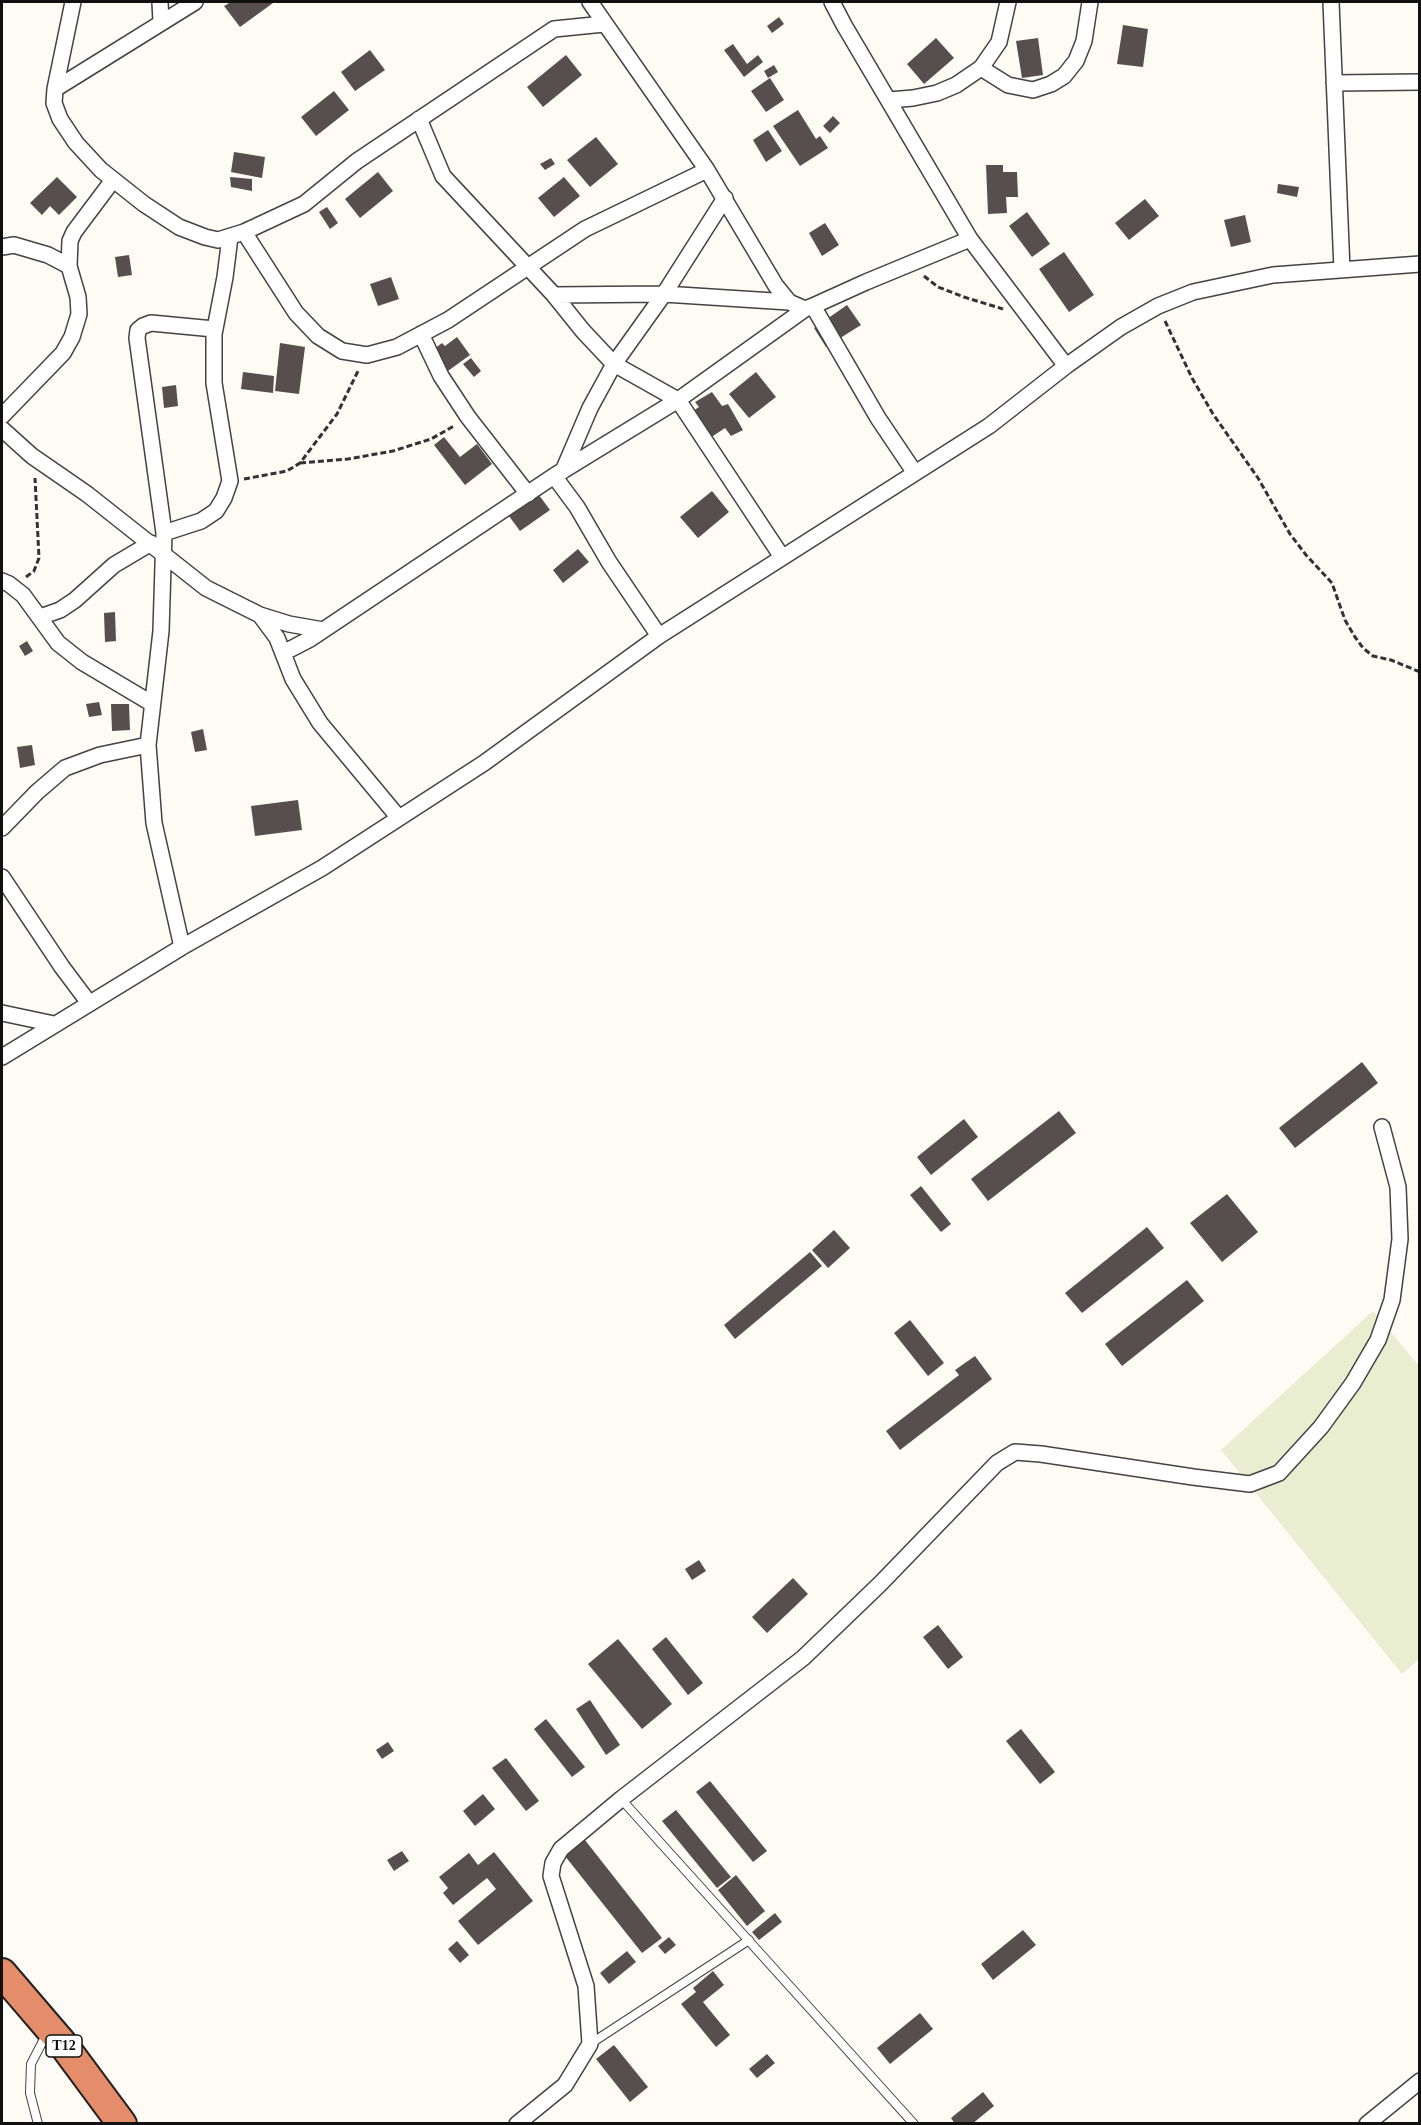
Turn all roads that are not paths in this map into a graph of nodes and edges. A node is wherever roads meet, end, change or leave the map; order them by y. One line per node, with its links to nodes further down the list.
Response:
1 (73, 2): 14 (street)
2 (160, 2): 9 (street)
3 (195, 2): 9 (street)
4 (590, 2): 10 (street)
5 (832, 2): 15 (street)
6 (1008, 2): 11 (street)
7 (1090, 2): 11 (street)
8 (1331, 2): 13 (street)
9 (161, 22): 14 (street)
10 (604, 24): 16 (street); 17 (street)
11 (981, 68): 15 (street)
12 (1419, 82): 13 (street)
13 (1334, 83): 26 (street)
14 (55, 89): 18 (street)
15 (889, 100): 21 (street)
16 (419, 119): 20 (street); 25 (street)
17 (707, 171): 19 (street); 25 (street)
18 (113, 180): 20 (street); 24 (street)
19 (725, 198): 27 (street); 29 (street)
20 (237, 234): 31 (street); 32 (street)
21 (970, 239): 30 (street); 34 (street)
22 (2, 247): 24 (street)
23 (1419, 264): 26 (street)
24 (69, 266): 36 (street)
25 (528, 268): 28 (street); 32 (street)
26 (1342, 270): 34 (street)
27 (664, 294): 28 (street); 29 (street); 33 (street)
28 (554, 295): 33 (street)
29 (789, 303): 30 (street)
30 (809, 307): 35 (street); 39 (street)
31 (214, 329): 41 (street); 41 (street)
32 (422, 334): 40 (street)
33 (614, 364): 35 (street); 38 (street)
34 (1066, 366): 39 (street)
35 (678, 400): 38 (street); 44 (street)
36 (2, 416)
37 (2, 429): 42 (street)
38 (558, 473): 40 (street); 49 (street)
39 (915, 473): 44 (street)
40 (528, 494): 48 (street)
41 (164, 533): 43 (street)
42 (151, 543): 43 (street); 47 (street)
43 (164, 554): 46 (street); 51 (street)
44 (782, 557): 49 (street)
45 (5, 582): 47 (street)
46 (260, 615): 48 (street); 50 (street)
47 (40, 617): 51 (street)
48 (323, 630): 50 (street)
49 (659, 636): 53 (street)
50 (283, 653): 53 (street)
51 (152, 704): 52 (street)
52 (148, 745): 54 (street); 56 (street)
53 (399, 818): 56 (street)
54 (2, 828)
55 (2, 877): 57 (street)
56 (182, 947): 57 (street)
57 (89, 1003): 59 (street)
58 (2, 1014): 59 (street)
59 (54, 1024): 60 (street)
60 (2, 1057)
61 (1383, 1127): 62 (street)
62 (621, 1799): 63 (lane); 66 (street)
63 (749, 1940): 66 (lane); 71 (lane)
64 (2, 1973): 65 (highway, T12)
65 (49, 2028): 68 (lane); 69 (highway, T12)
66 (590, 2044): 70 (street)
67 (1419, 2081): 72 (street)
68 (38, 2124)
69 (122, 2124)
70 (517, 2124)
71 (914, 2124)
72 (1367, 2124)

